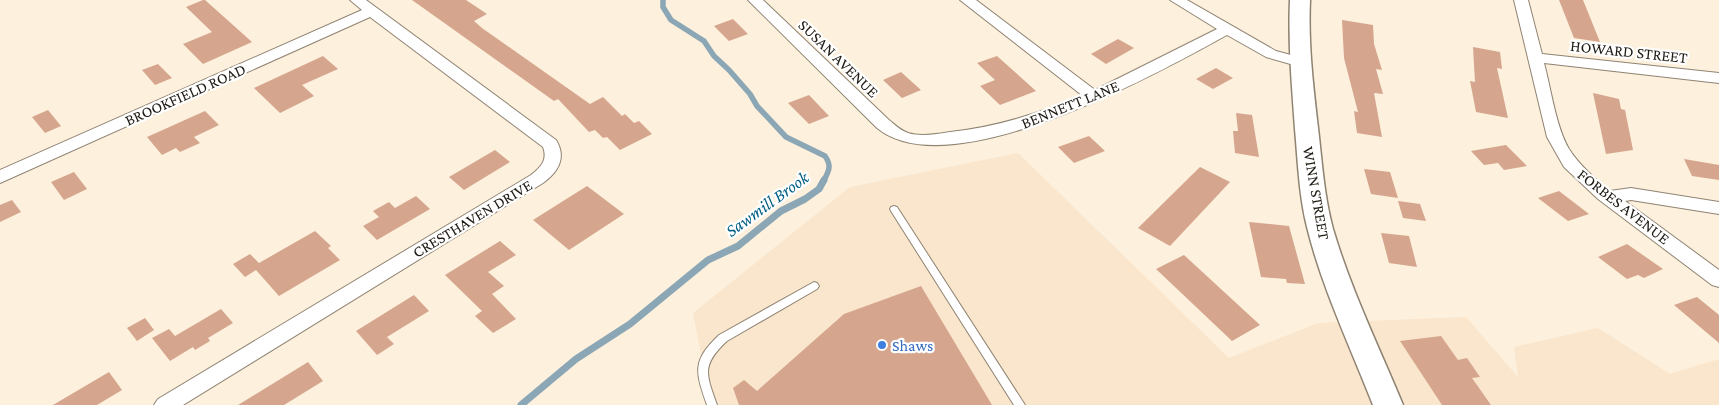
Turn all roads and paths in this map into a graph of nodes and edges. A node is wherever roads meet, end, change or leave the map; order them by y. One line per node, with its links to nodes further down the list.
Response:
1 (755, 0): 12 (street, SUSAN AVENUE)
2 (967, 0): 11 (street)
3 (1177, 0): 7 (street)
4 (1300, 0): 9 (main road, WINN STREET)
5 (1521, 0): 8 (street, FORBES AVENUE)
6 (364, 5): 13 (street, BROOKFIELD ROAD); 19 (street, CRESTHAVEN DRIVE)
7 (1227, 29): 9 (street); 11 (street, BENNETT LANE)
8 (1536, 58): 10 (street, HOWARD STREET); 14 (street, FORBES AVENUE)
9 (1301, 62): 22 (main road, WINN STREET)
10 (1719, 78)
11 (1093, 96): 12 (street, BENNETT LANE)
12 (902, 136)
13 (0, 177)
14 (1609, 197): 15 (street); 17 (street, FORBES AVENUE)
15 (1719, 208)
16 (894, 209): 21 (lane)
17 (1719, 280)
18 (814, 286): 20 (lane)
19 (165, 405)
20 (712, 405)
21 (1020, 405)
22 (1388, 405)

